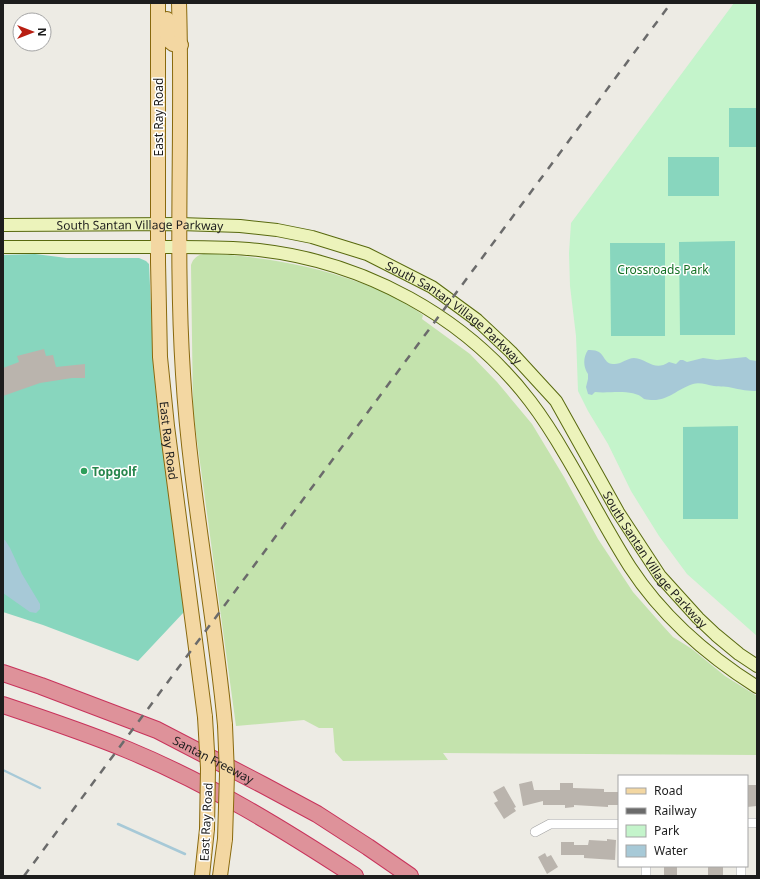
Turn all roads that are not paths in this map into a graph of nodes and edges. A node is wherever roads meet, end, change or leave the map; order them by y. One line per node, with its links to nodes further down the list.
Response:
1 (158, 3): 5 (main road, East Ray Road)
2 (167, 3): 4 (main road)
3 (180, 3): 4 (main road, East Ray Road)
4 (181, 45): 6 (main road, East Ray Road)
5 (159, 224): 6 (main road, South Santan Village Parkway); 7 (main road, South Santan Village Parkway); 9 (main road, East Ray Road)
6 (180, 224): 10 (main road, East Ray Road); 11 (main road, South Santan Village Parkway)
7 (3, 225)
8 (3, 247): 9 (main road, South Santan Village Parkway)
9 (158, 247): 10 (main road, South Santan Village Parkway); 17 (main road, East Ray Road, bridge)
10 (180, 247): 13 (main road, South Santan Village Parkway); 18 (main road, East Ray Road, bridge)
11 (757, 666)
12 (3, 673): 20 (highway, Santan Freeway)
13 (757, 687)
14 (3, 704): 19 (highway)
15 (618, 824): 16 (street)
16 (535, 832)
17 (202, 876)
18 (220, 876)
19 (355, 876)
20 (410, 876)

